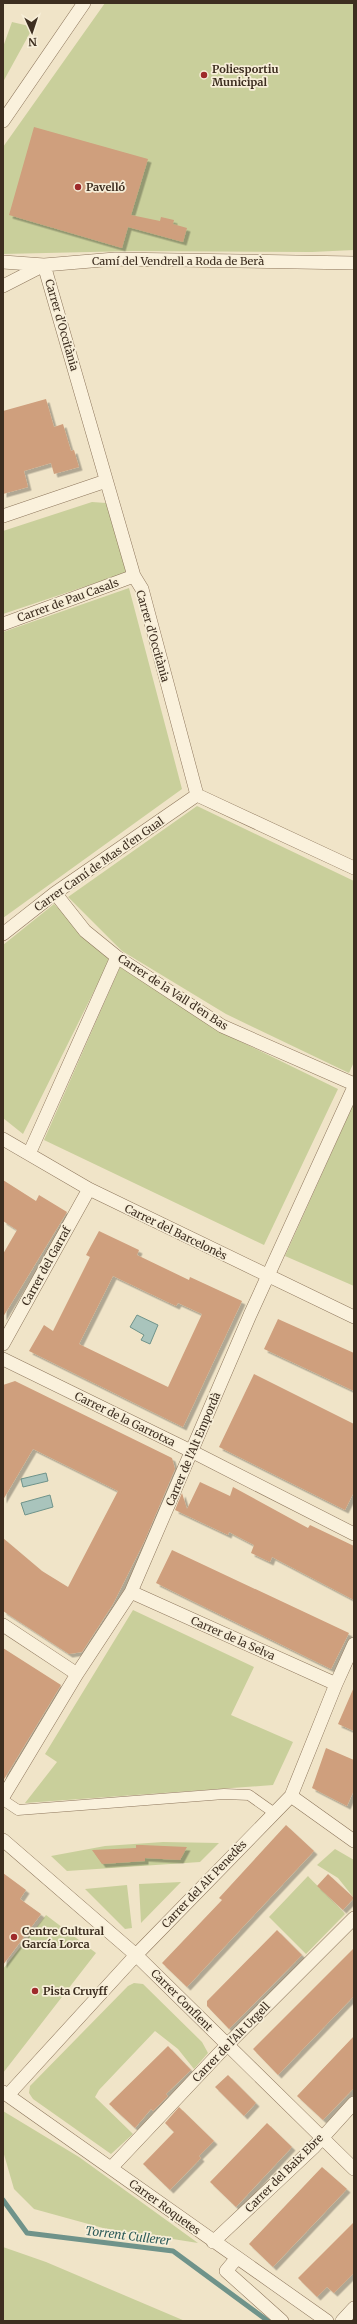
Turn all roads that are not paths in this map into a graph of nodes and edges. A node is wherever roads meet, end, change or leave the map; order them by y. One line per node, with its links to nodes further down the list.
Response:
1 (84, 3): 2 (street)
2 (3, 121)
3 (3, 262): 5 (street, Camí del Vendrell a Roda de Berà)
4 (354, 263): 5 (street, Camí del Vendrell a Roda de Berà)
5 (44, 265): 6 (street); 7 (street, Carrer d'Occitània)
6 (3, 286)
7 (106, 480): 8 (street); 9 (street, Carrer d'Occitània)
8 (3, 516)
9 (134, 576): 10 (street, Carrer de Pau Casals); 11 (street, Carrer d'Occitània)
10 (3, 624)
11 (196, 795): 12 (street); 13 (street, Carrer Camí de Mas d'en Gual)
12 (354, 868)
13 (55, 893): 14 (street, Carrer Camí de Mas d'en Gual); 15 (street, Carrer de la Vall d'en Bas)
14 (3, 934)
15 (117, 957): 16 (street, Carrer de la Vall d'en Bas); 18 (street)
16 (354, 1085): 20 (street, Carrer de l'Alt Empordà)
17 (3, 1139): 18 (street, Carrer del Barcelonès)
18 (29, 1154): 19 (street, Carrer del Barcelonès)
19 (90, 1189): 20 (street, Carrer del Barcelonès); 22 (street, Carrer del Garraf)
20 (267, 1276): 21 (street, Carrer del Barcelonès); 24 (street, Carrer de l'Alt Empordà)
21 (354, 1316)
22 (3, 1344)
23 (3, 1359): 24 (street, Carrer de la Garrotxa)
24 (193, 1452): 25 (street, Carrer de la Garrotxa); 26 (street, Carrer de l'Alt Empordà)
25 (354, 1534)
26 (131, 1592): 29 (street, Carrer de l'Alt Empordà); 30 (street, Carrer de la Selva)
27 (3, 1624): 29 (street)
28 (354, 1644): 30 (street, Carrer del Alt Penedès)
29 (77, 1674): 32 (street, Carrer de l'Alt Empordà)
30 (336, 1684): 31 (street, Carrer del Alt Penedès)
31 (291, 1796): 34 (street, Carrer del Alt Penedès); 36 (street)
32 (3, 1797)
33 (3, 1800): 34 (street)
34 (274, 1812): 38 (street, Carrer del Alt Penedès)
35 (3, 1840): 38 (street, Carrer Conflent)
36 (354, 1841)
37 (354, 1918): 39 (street, Carrer de l'Alt Urgell)
38 (136, 1955): 39 (street, Carrer Conflent); 40 (street, Carrer del Alt Penedès)
39 (227, 2046): 42 (street, Carrer Conflent); 43 (street, Carrer de l'Alt Urgell)
40 (5, 2093): 43 (street, Carrer Roquetes)
41 (354, 2103): 42 (street, Carrer del Baix Ebre)
42 (321, 2137): 44 (street, Carrer Conflent); 45 (street, Carrer del Baix Ebre)
43 (112, 2168): 45 (street, Carrer Roquetes)
44 (354, 2169)
45 (213, 2242): 46 (street, Carrer Roquetes)
46 (236, 2259): 48 (street); 49 (street, Carrer Roquetes)
47 (354, 2308): 50 (street)
48 (282, 2321)
49 (327, 2321)
50 (342, 2321)

